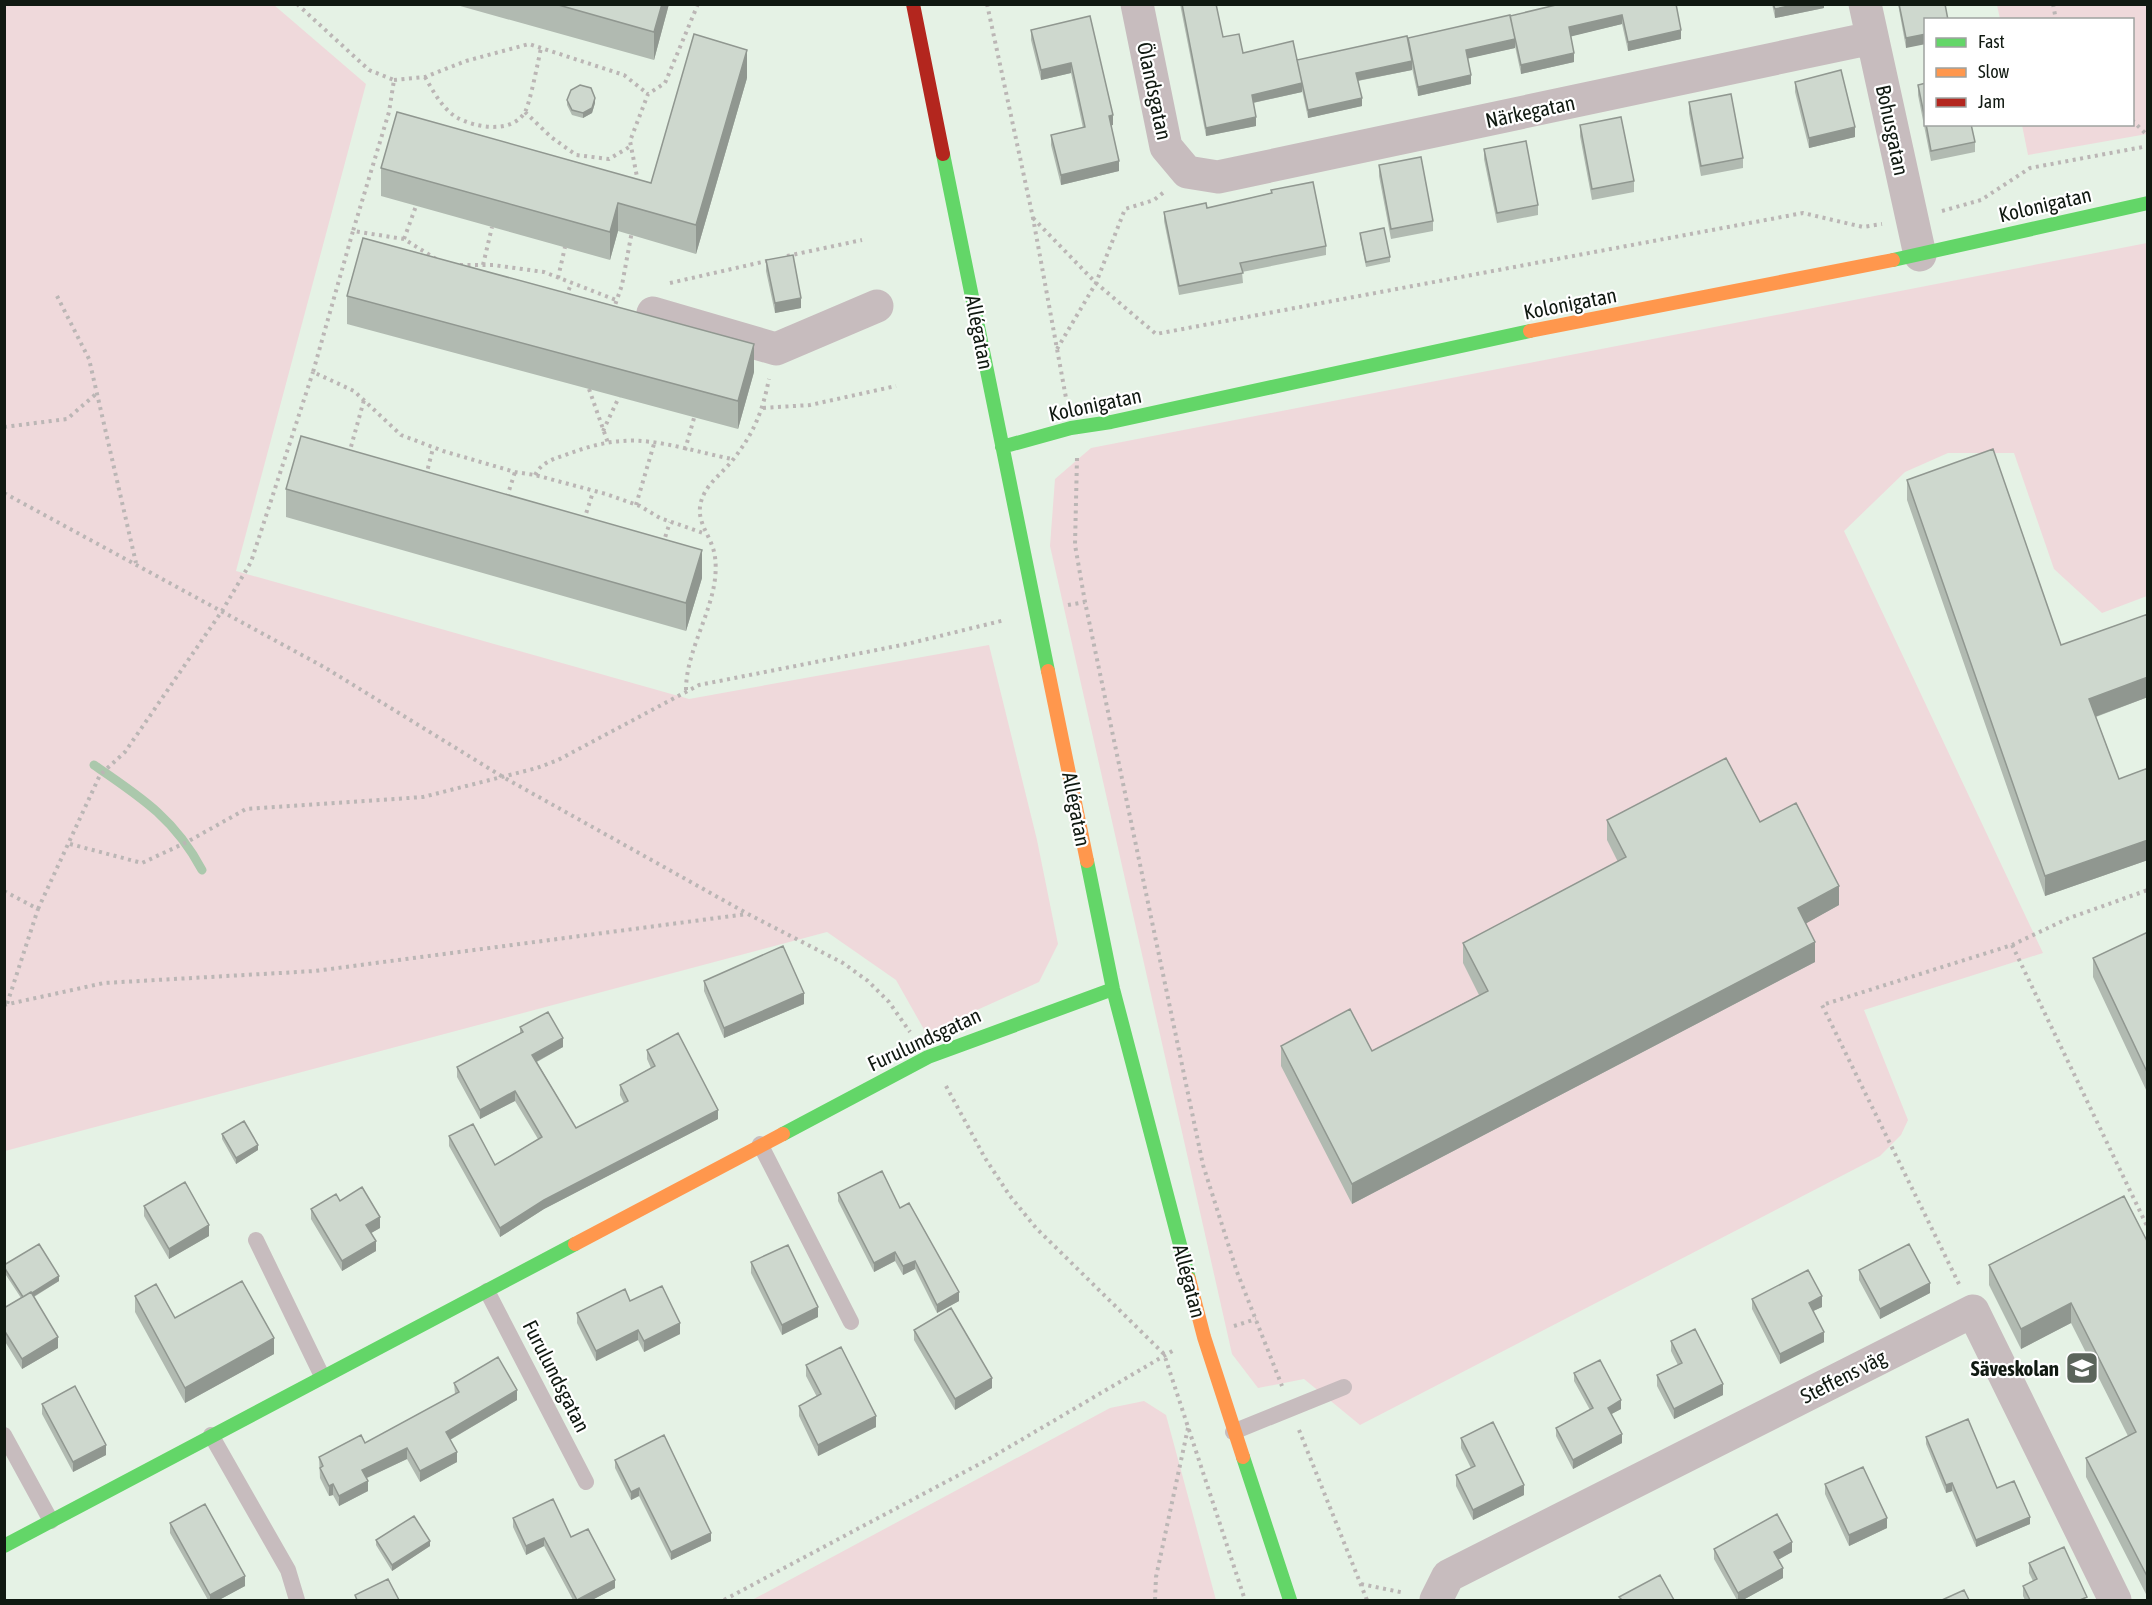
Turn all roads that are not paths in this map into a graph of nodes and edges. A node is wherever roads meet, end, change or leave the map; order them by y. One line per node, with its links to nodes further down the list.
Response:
1 (913, 4): 10 (street, Allégatan)
2 (1137, 4): 5 (street, Ölandsgatan)
3 (1865, 4): 4 (street, Bohusgatan)
4 (1872, 38): 5 (street, Närkegatan); 7 (street, Bohusgatan)
5 (1187, 172)
6 (2148, 202): 7 (street, Kolonigatan)
7 (1920, 255): 10 (street, Kolonigatan)
8 (650, 301): 9 (street)
9 (877, 306)
10 (1002, 447): 11 (street, Allégatan)
11 (1113, 989): 12 (street, Furulundsgatan); 18 (street, Allégatan)
12 (760, 1144): 14 (street, Furulundsgatan); 15 (lane)
13 (256, 1240): 16 (lane)
14 (488, 1291): 16 (street, Furulundsgatan); 21 (lane, Furulundsgatan)
15 (851, 1322)
16 (322, 1376): 20 (street, Furulundsgatan)
17 (1344, 1387): 18 (lane)
18 (1233, 1432): 25 (street, Allégatan)
19 (4, 1435): 22 (lane)
20 (211, 1435): 22 (street, Furulundsgatan); 24 (lane)
21 (586, 1482)
22 (51, 1521): 23 (street, Furulundsgatan)
23 (4, 1546)
24 (297, 1600)
25 (1290, 1600)
26 (1436, 1600): 27 (street, Steffens väg)
27 (2115, 1600)

